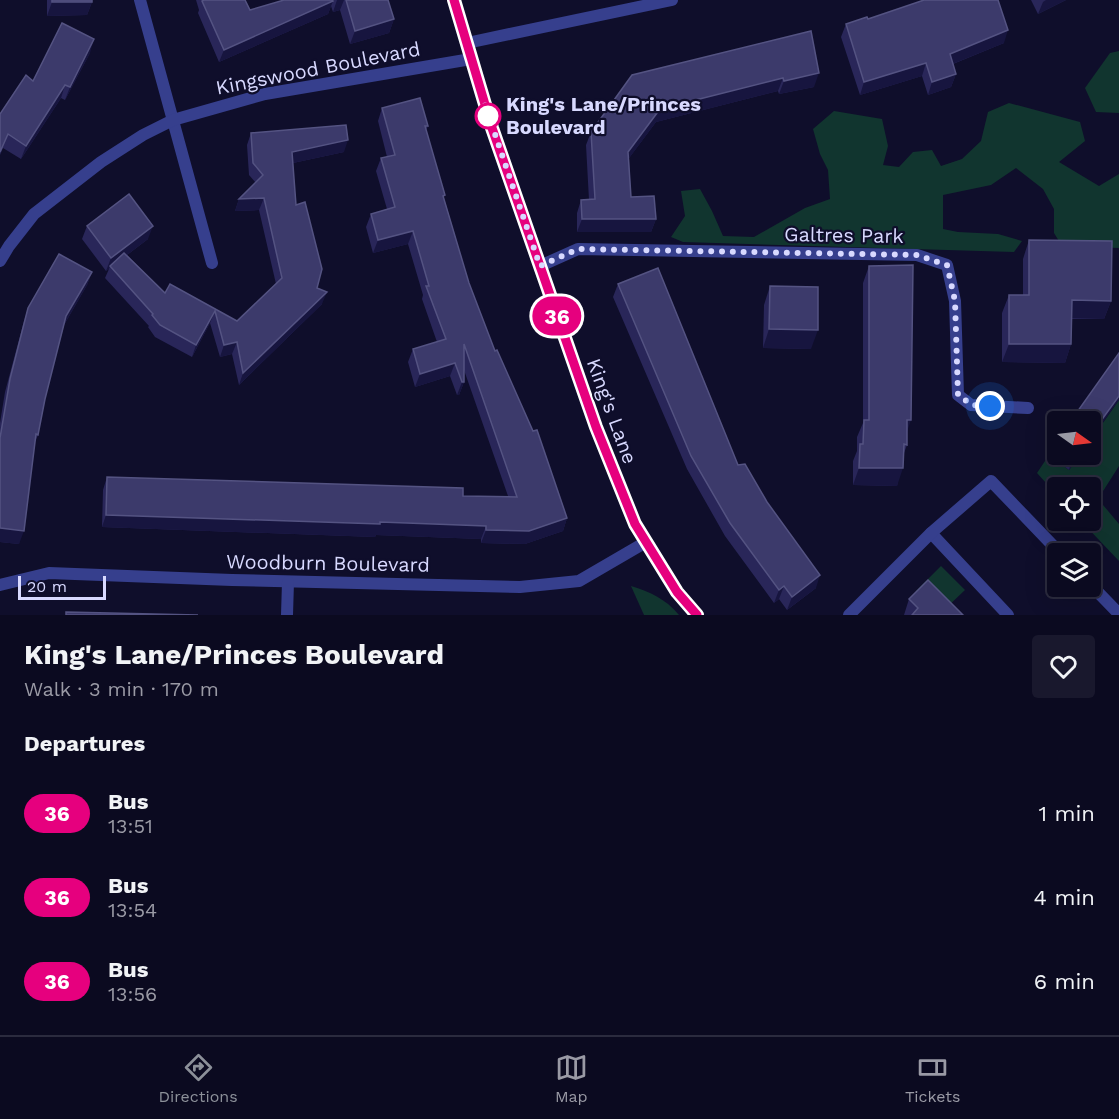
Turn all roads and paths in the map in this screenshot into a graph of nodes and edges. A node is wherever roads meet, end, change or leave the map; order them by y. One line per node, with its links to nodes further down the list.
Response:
1 (140, 0): 6 (street)
2 (454, 0): 4 (street, King's Lane)
3 (672, 0): 4 (street)
4 (467, 43): 5 (street, King's Lane)
5 (471, 59): 6 (street, Kingswood Boulevard); 9 (street, King's Lane)
6 (173, 120): 7 (street, Kingswood Boulevard); 8 (street)
7 (0, 261)
8 (212, 263)
9 (540, 266): 10 (street, Galtres Park); 12 (street, King's Lane)
10 (1028, 408)
11 (931, 533): 13 (street); 20 (street); 21 (street)
12 (646, 542): 14 (street, Woodburn Boulevard); 19 (street, King's Lane)
13 (1050, 543)
14 (288, 582): 15 (street, Woodburn Boulevard); 18 (street)
15 (0, 585)
16 (1101, 595): 17 (street)
17 (1119, 614)
18 (287, 615)
19 (697, 615)
20 (849, 615)
21 (1008, 615)

